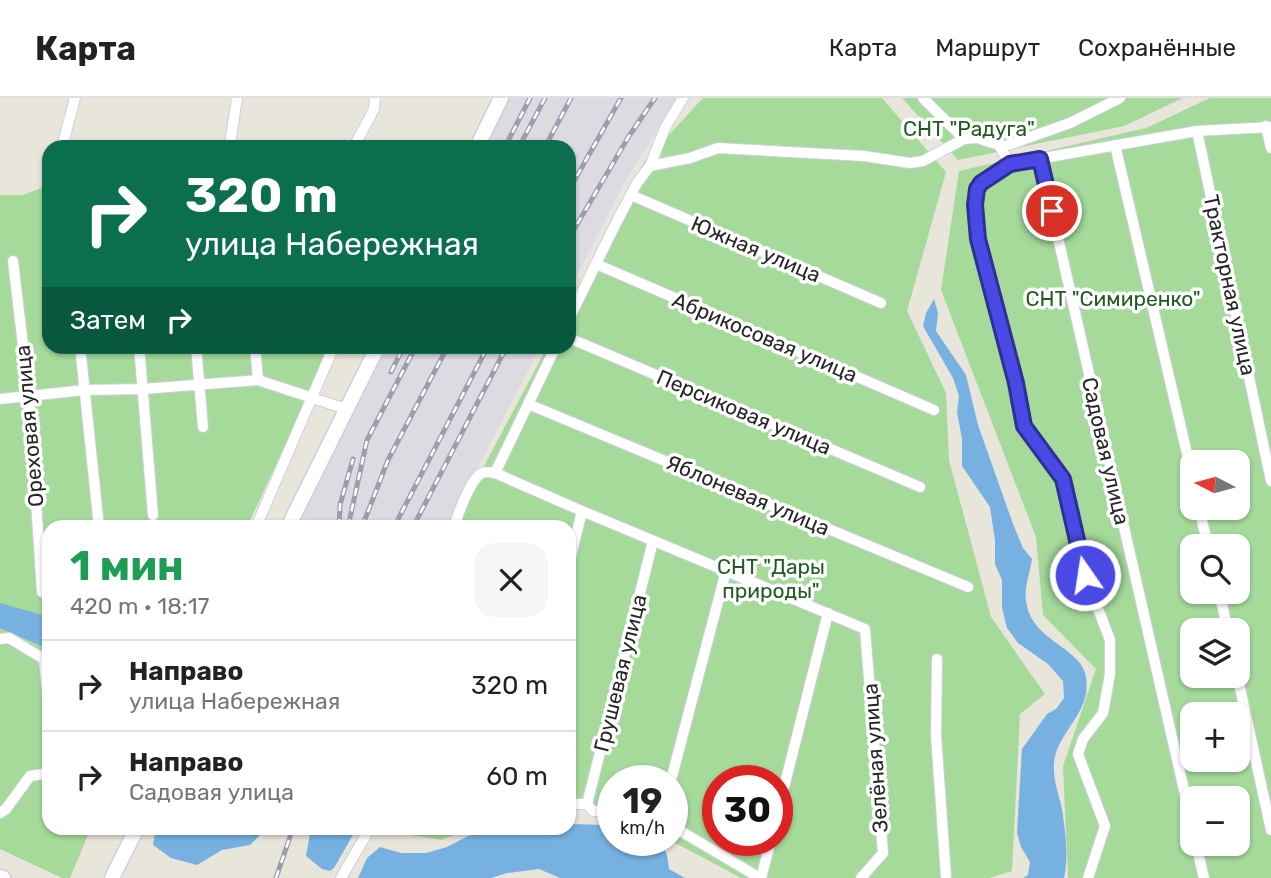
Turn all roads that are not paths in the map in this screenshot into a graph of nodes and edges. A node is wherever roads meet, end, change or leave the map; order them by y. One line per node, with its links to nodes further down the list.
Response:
1 (75, 98): 11 (street)
2 (237, 98): 12 (street)
3 (375, 98): 13 (street)
4 (501, 98): 14 (street)
5 (683, 98): 20 (street)
6 (923, 98): 10 (street)
7 (1121, 98): 15 (street)
8 (1269, 127): 9 (street); 17 (street)
9 (1197, 131): 16 (street); 49 (street, Тракторная улица)
10 (964, 139): 15 (street); 20 (street)
11 (64, 140)
12 (231, 140)
13 (354, 140)
14 (480, 140)
15 (999, 145): 19 (street)
16 (1115, 145): 18 (street); 47 (street)
17 (1271, 148)
18 (1040, 159): 19 (street); 70 (street, Садовая улица)
19 (1010, 164): 86 (street)
20 (650, 166): 21 (street)
21 (631, 195): 23 (street); 24 (street, Южная улица)
22 (13, 261): 40 (street, Ореховая улица)
23 (596, 264): 25 (street); 45 (street, Абрикосовая улица)
24 (881, 303)
25 (576, 305)
26 (576, 341): 50 (street, Персиковая улица)
27 (81, 354): 39 (street)
28 (140, 354): 38 (street)
29 (197, 354): 37 (street)
30 (256, 354): 35 (street)
31 (258, 354): 35 (street)
32 (331, 354): 41 (street)
33 (374, 354): 44 (street)
34 (552, 354): 43 (street)
35 (256, 358): 36 (street)
36 (258, 380): 37 (street); 41 (street)
37 (199, 384): 38 (street); 46 (street)
38 (143, 389): 39 (street); 52 (street)
39 (85, 390): 40 (street); 53 (street)
40 (29, 397): 42 (street); 61 (street, Ореховая улица)
41 (312, 398): 44 (street); 54 (street)
42 (0, 399)
43 (528, 404): 48 (street); 60 (street, Яблоневая улица)
44 (346, 409): 55 (street)
45 (934, 410)
46 (203, 427)
47 (1186, 450)
48 (495, 473): 51 (street); 56 (street)
49 (1271, 481)
50 (920, 487)
51 (582, 511): 57 (street); 58 (street)
52 (153, 515)
53 (98, 520)
54 (259, 520)
55 (291, 520)
56 (457, 520)
57 (576, 535)
58 (653, 541): 59 (street); 72 (street, Грушевая улица)
59 (726, 571): 62 (street); 67 (street)
60 (968, 587)
61 (42, 593)
62 (828, 613): 68 (street); 85 (street, Зелёная улица)
63 (0, 639): 64 (street)
64 (42, 658)
65 (937, 659): 81 (street)
66 (1240, 688): 75 (street)
67 (675, 765)
68 (790, 765)
69 (42, 774): 74 (street)
70 (1183, 786)
71 (576, 804): 72 (street)
72 (587, 804): 73 (street)
73 (597, 811)
74 (0, 813)
75 (1271, 830)
76 (134, 835): 82 (street)
77 (366, 835): 83 (street)
78 (688, 835): 84 (street)
79 (767, 856): 84 (street)
80 (1199, 856): 87 (street)
81 (946, 876)
82 (112, 878)
83 (341, 878)
84 (761, 878)
85 (861, 878)
86 (1088, 878)
87 (1204, 878)

